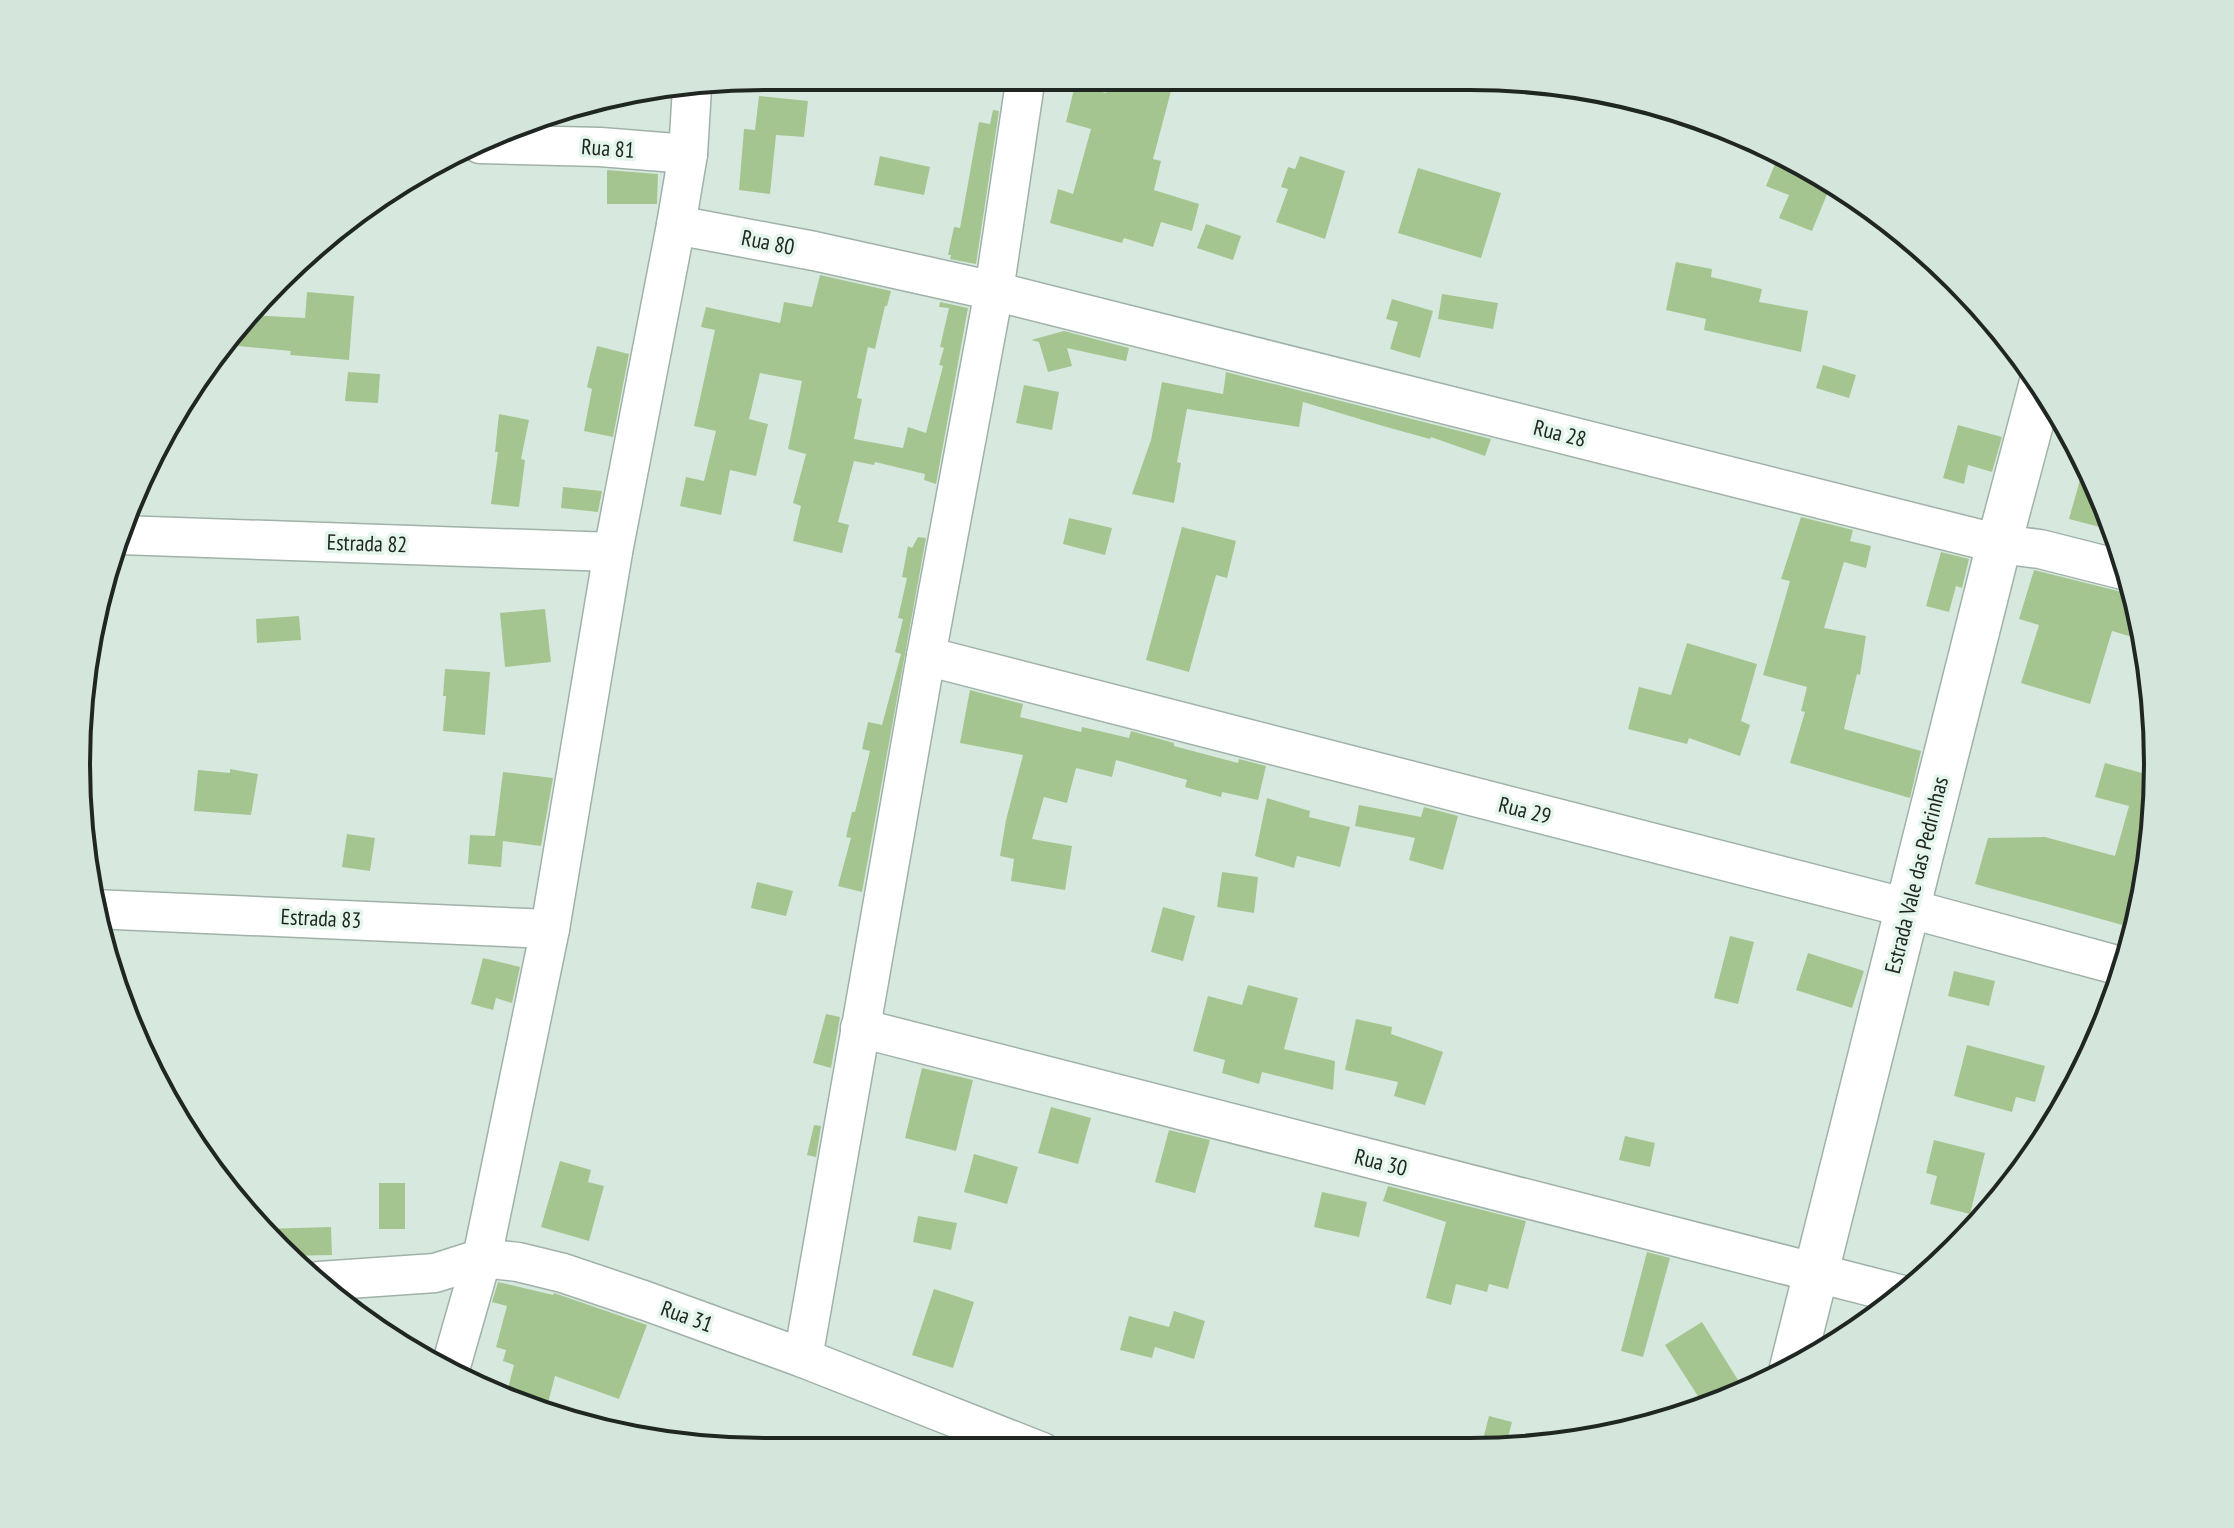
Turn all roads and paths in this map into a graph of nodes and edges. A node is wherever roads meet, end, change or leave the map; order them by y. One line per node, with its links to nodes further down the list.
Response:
1 (1024, 90): 6 (street)
2 (692, 94): 4 (street)
3 (499, 144): 4 (street, Rua 81)
4 (688, 154): 5 (street)
5 (676, 225): 6 (street, Rua 80); 10 (street)
6 (994, 291): 9 (street, Rua 28); 12 (street)
7 (2037, 401): 9 (main road, Estrada Vale das Pedrinhas)
8 (130, 535): 10 (street, Estrada 82)
9 (1999, 544): 11 (street, Rua 28); 13 (main road, Estrada Vale das Pedrinhas)
10 (613, 552): 15 (street)
11 (2114, 568)
12 (926, 656): 13 (street, Rua 29); 17 (street)
13 (1907, 908): 16 (street, Rua 29); 19 (main road, Estrada Vale das Pedrinhas)
14 (106, 910): 15 (street, Estrada 83)
15 (550, 929): 18 (street)
16 (2113, 964)
17 (860, 1028): 19 (street, Rua 30); 23 (street)
18 (482, 1258): 20 (street, Rua 31); 23 (street, Rua 31); 24 (street)
19 (1816, 1273): 21 (street, Rua 30); 22 (main road, Estrada Vale das Pedrinhas)
20 (331, 1280)
21 (1889, 1291)
22 (1796, 1354)
23 (803, 1358): 25 (street, Rua 31)
24 (452, 1361)
25 (1006, 1438)

